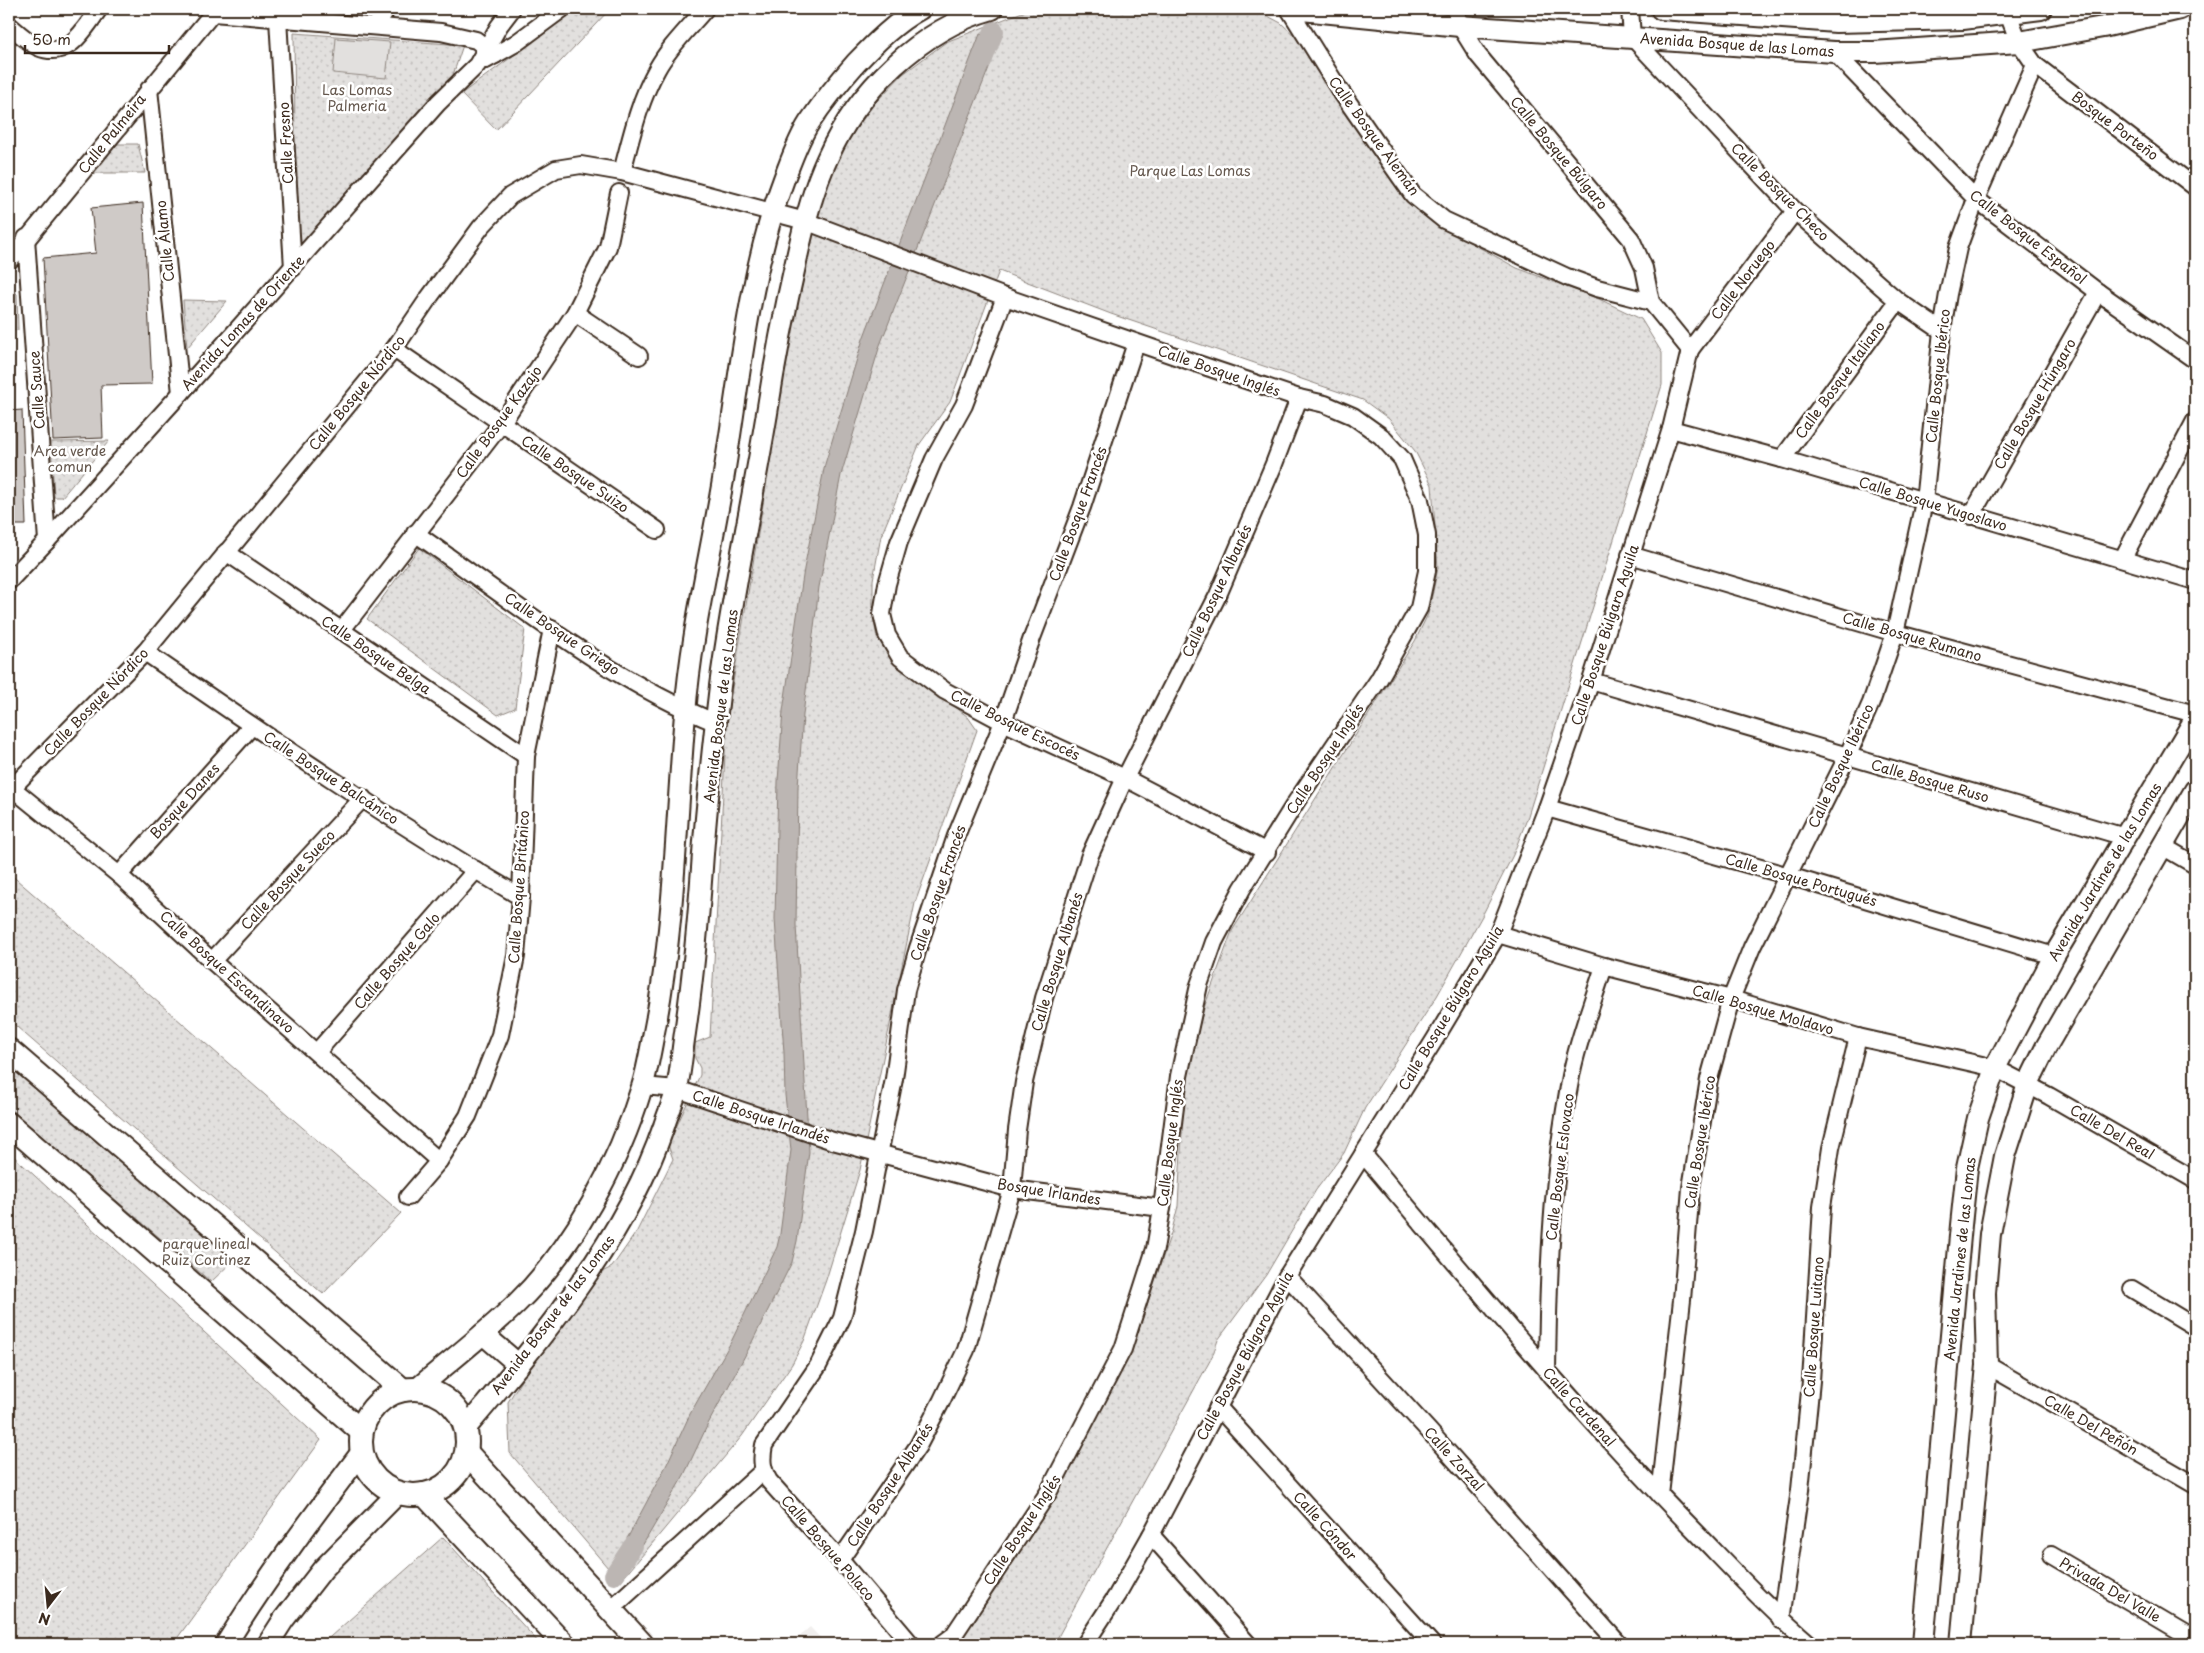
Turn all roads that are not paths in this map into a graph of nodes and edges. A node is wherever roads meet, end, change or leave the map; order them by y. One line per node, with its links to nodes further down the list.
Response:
1 (99, 9): 18 (street)
2 (387, 9): 19 (street)
3 (512, 9): 22 (street, Avenida Lomas de Oriente)
4 (562, 9): 22 (street, Avenida Lomas de Oriente)
5 (705, 9): 26 (street)
6 (920, 9): 30 (street)
7 (992, 9): 32 (street, Avenida Bosque de las Lomas)
8 (1291, 9): 16 (street, Avenida Bosque de las Lomas); 39 (street, Calle Bosque Alemán)
9 (1630, 9): 20 (street)
10 (1661, 9): 15 (street)
11 (2041, 9): 14 (street)
12 (2180, 9): 21 (street, Avenida Bosque de las Lomas)
13 (214, 11): 17 (street); 25 (street, Calle Palmeira)
14 (2006, 11): 15 (street); 21 (street)
15 (1769, 13)
16 (1457, 17): 20 (street, Avenida Bosque de las Lomas); 39 (street, Calle Bosque Búlgaro)
17 (278, 19): 19 (street); 35 (street, Calle Fresno)
18 (9, 25)
19 (375, 26): 22 (street)
20 (1632, 37): 23 (street, Avenida Bosque de las Lomas); 31 (street, Calle Bosque Checo)
21 (2019, 42): 23 (street, Avenida Bosque de las Lomas); 24 (street)
22 (491, 51): 35 (street, Avenida Lomas de Oriente)
23 (1834, 52): 29 (street, Calle Bosque Español)
24 (2035, 65): 27 (street, Bosque Porteño); 29 (street, Calle Bosque Ibérico)
25 (149, 89): 33 (street, Calle Palmeira); 47 (street, Calle Álamo)
26 (622, 172): 30 (street, Calle Bosque Nórdico); 43 (street, Calle Bosque Nórdico)
27 (2195, 187)
28 (619, 193): 40 (street, Calle Bosque Kazajo)
29 (1976, 199): 36 (street, Calle Bosque Español); 41 (street, Calle Bosque Ibérico)
30 (772, 211): 32 (street, Calle Bosque Nórdico); 58 (street)
31 (1796, 211): 38 (street, Calle Bosque Checo); 44 (street, Calle Noruego)
32 (805, 221): 37 (street, Calle Bosque Inglés); 62 (street, Avenida Bosque de las Lomas)
33 (26, 238): 34 (street, Calle Palmeira); 57 (street, Calle Sauce)
34 (9, 261)
35 (293, 268): 47 (street, Avenida Lomas de Oriente)
36 (2098, 292): 46 (street, Calle Bosque Español); 54 (street, Calle Bosque Húngaro)
37 (1005, 297): 42 (street, Calle Bosque Inglés); 73 (street, Calle Bosque Escocés)
38 (1898, 301): 41 (street, Calle Bosque Checo); 52 (street, Calle Bosque Italiano)
39 (1651, 302): 44 (street)
40 (575, 314): 45 (street); 50 (street, Calle Bosque Kazajo)
41 (1942, 331): 53 (street, Calle Bosque Ibérico)
42 (1136, 343): 48 (street, Calle Bosque Inglés); 73 (street, Calle Bosque Francés)
43 (394, 349): 50 (street, Calle Bosque Suizo); 59 (street, Calle Bosque Nórdico)
44 (1690, 350): 51 (street, Calle Bosque Búlgaro Aguila)
45 (639, 356)
46 (2195, 360)
47 (181, 393): 57 (street, Avenida Lomas de Oriente)
48 (1299, 398): 78 (street, Calle Bosque Albanés); 85 (street, Calle Bosque Inglés)
49 (2195, 421): 61 (street)
50 (501, 424): 55 (street, Calle Bosque Suizo); 56 (street, Calle Bosque Kazajo)
51 (1671, 430): 52 (street, Calle Bosque Yugoslavo); 60 (street, Calle Bosque Búlgaro Aguila)
52 (1782, 459): 53 (street, Calle Bosque Yugoslavo)
53 (1924, 502): 54 (street, Calle Bosque Yugoslavo); 67 (street, Calle Bosque Ibérico)
54 (1971, 516): 61 (street, Calle Bosque Yugoslavo)
55 (657, 530)
56 (415, 533): 65 (street, Calle Bosque Griego); 66 (street, Calle Bosque Kazajo)
57 (47, 541): 63 (street, Avenida Lomas de Oriente)
58 (710, 550): 62 (street); 70 (street)
59 (226, 552): 66 (street, Calle Bosque Belga); 68 (street, Calle Bosque Nórdico)
60 (1630, 555): 67 (street, Calle Bosque Rumano); 69 (street, Calle Bosque Búlgaro Aguila)
61 (2123, 558): 64 (street, Calle Bosque Yugoslavo)
62 (740, 560): 74 (street, Avenida Bosque de las Lomas)
63 (9, 581)
64 (2195, 581)
65 (552, 629): 70 (street, Calle Bosque Griego); 76 (street, Calle Bosque Británico)
66 (340, 631): 76 (street, Calle Bosque Belga)
67 (1895, 633): 71 (street, Calle Bosque Rumano); 77 (street, Calle Bosque Ibérico)
68 (145, 652): 75 (street, Calle Bosque Balcánico); 79 (street, Calle Bosque Nórdico)
69 (1591, 681): 77 (street, Calle Bosque Ruso); 82 (street, Calle Bosque Búlgaro Aguila)
70 (685, 710): 74 (street, Calle Bosque Griego); 101 (street)
71 (2195, 714)
72 (2195, 719): 83 (street, Avenida Jardines de las Lomas)
73 (1003, 722): 78 (street, Calle Bosque Escocés); 104 (street, Calle Bosque Francés)
74 (717, 723): 102 (street, Avenida Bosque de las Lomas)
75 (252, 726): 81 (street, Calle Bosque Balcánico); 88 (street, Bosque Danes)
76 (526, 756): 90 (street, Calle Bosque Británico)
77 (1847, 757): 83 (street, Calle Bosque Ruso); 89 (street, Calle Bosque Ibérico)
78 (1125, 778): 85 (street, Calle Bosque Escocés); 108 (street, Calle Bosque Albanés)
79 (10, 789): 88 (street, Calle Bosque Escandinavo)
80 (2195, 790): 84 (street, Avenida Jardines de las Lomas)
81 (363, 798): 87 (street, Calle Bosque Balcánico); 93 (street, Calle Bosque Sueco)
82 (1547, 808): 89 (street, Calle Bosque Portugués); 91 (street, Calle Bosque Búlgaro Aguila)
83 (2125, 838): 92 (street, Avenida Jardines de las Lomas)
84 (2164, 847): 86 (street); 100 (street, Avenida Jardines de las Lomas)
85 (1267, 852): 110 (street, Calle Bosque Inglés)
86 (2195, 866)
87 (476, 870): 90 (street, Calle Bosque Balcánico); 98 (street, Calle Bosque Galo)
88 (119, 874): 93 (street, Calle Bosque Escandinavo)
89 (1788, 876): 92 (street, Calle Bosque Portugués); 95 (street, Calle Bosque Ibérico)
90 (521, 897): 106 (street, Calle Bosque Británico)
91 (1498, 934): 94 (street, Calle Bosque Moldavo); 105 (street, Calle Bosque Búlgaro Aguila)
92 (2054, 956): 99 (street, Avenida Jardines de las Lomas)
93 (212, 961): 98 (street, Calle Bosque Escandinavo)
94 (1604, 966): 95 (street, Calle Bosque Moldavo); 117 (street, Calle Bosque Eslovaco)
95 (1731, 999): 96 (street, Calle Bosque Moldavo); 127 (street, Calle Bosque Ibérico)
96 (1858, 1037): 99 (street, Calle Bosque Moldavo); 132 (street, Calle Bosque Luitano)
97 (9, 1050): 118 (main road)
98 (317, 1052): 106 (street, Calle Bosque Escandinavo)
99 (1995, 1068): 100 (street, Calle Bosque Moldavo); 134 (street, Avenida Jardines de las Lomas)
100 (2028, 1084): 107 (street, Calle Del Real); 116 (street, Avenida Jardines de las Lomas)
101 (643, 1086): 102 (street, Calle Bosque Irlandés); 114 (street)
102 (677, 1089): 104 (street, Calle Bosque Irlandés); 115 (street, Avenida Bosque de las Lomas)
103 (9, 1124): 121 (main road)
104 (879, 1153): 108 (street, Bosque Irlandes); 123 (street, Calle Bosque Francés)
105 (1363, 1154): 111 (street, Calle Bosque Búlgaro Aguila); 117 (street, Calle Cardenal)
106 (439, 1161): 109 (street, Calle Bosque Británico)
107 (2195, 1180)
108 (1012, 1189): 110 (street, Bosque Irlandes); 130 (street, Calle Bosque Albanés)
109 (408, 1197)
110 (1162, 1208): 140 (street, Calle Bosque Inglés)
111 (1287, 1276): 119 (street, Calle Bosque Búlgaro Aguila); 144 (street, Calle Zorzal)
112 (2132, 1288): 113 (street)
113 (2195, 1327)
114 (483, 1334): 115 (street); 118 (street)
115 (519, 1365): 120 (street, Avenida Bosque de las Lomas)
116 (1987, 1365): 124 (street, Calle Del Peñón); 146 (street, Avenida Jardines de las Lomas)
117 (1547, 1372): 127 (street, Calle Cardenal)
118 (410, 1390): 120 (main road); 121 (main road)
119 (1218, 1407): 128 (street, Calle Bosque Búlgaro Aguila); 143 (street, Calle Cóndor)
120 (466, 1429): 122 (main road)
121 (361, 1442): 125 (main road); 135 (street)
122 (467, 1453): 126 (main road); 131 (main road)
123 (763, 1471): 130 (street, Calle Bosque Polaco); 131 (street)
124 (2195, 1485)
125 (398, 1493): 126 (main road); 136 (street)
126 (424, 1494): 137 (main road)
127 (1660, 1496): 132 (street, Calle Cardenal)
128 (1151, 1535): 141 (street, Calle Bosque Búlgaro Aguila); 142 (street)
129 (2051, 1555): 133 (street, Privada Del Valle)
130 (840, 1560): 139 (street, Calle Bosque Polaco)
131 (611, 1609): 138 (main road)
132 (1781, 1620): 145 (street, Calle Cardenal)
133 (2195, 1640)
134 (1928, 1642)
135 (226, 1644)
136 (268, 1644)
137 (564, 1644)
138 (642, 1644)
139 (911, 1644)
140 (942, 1644)
141 (1085, 1644)
142 (1248, 1644)
143 (1432, 1644)
144 (1619, 1644)
145 (1810, 1644)
146 (1961, 1644)

